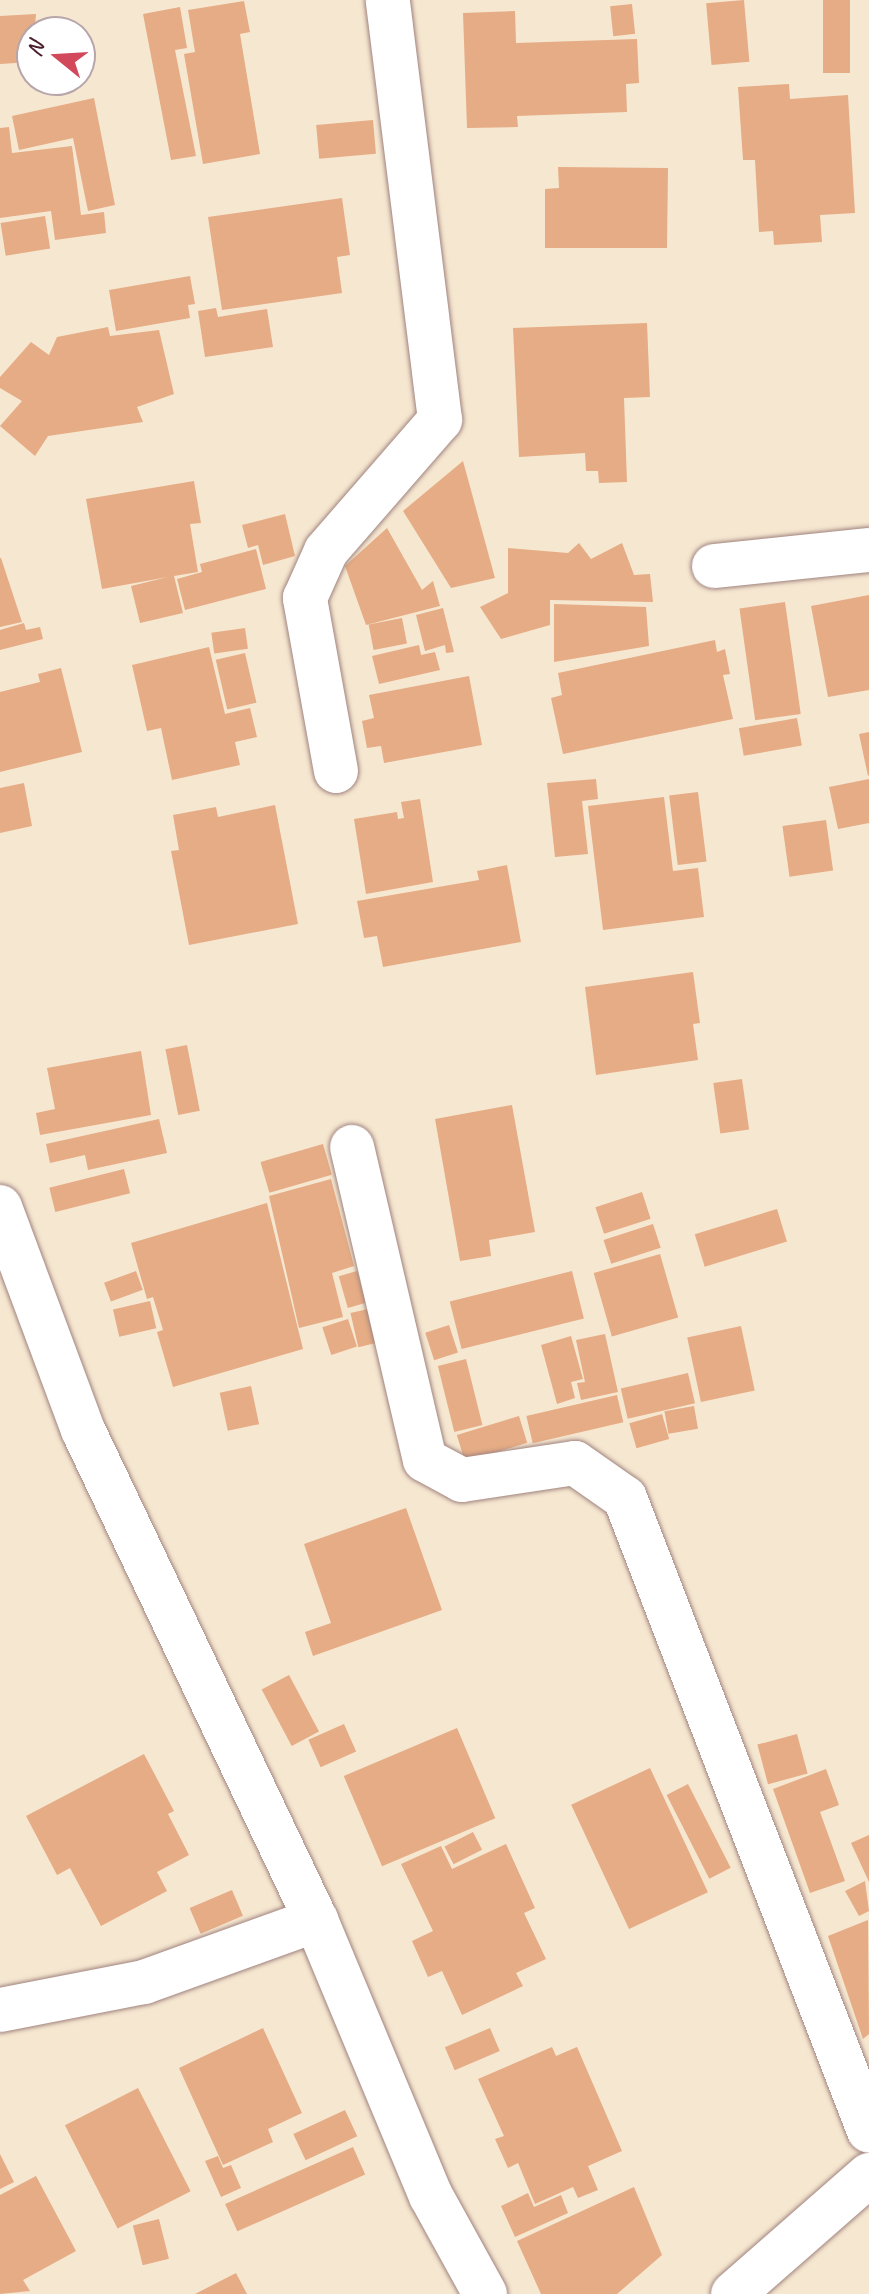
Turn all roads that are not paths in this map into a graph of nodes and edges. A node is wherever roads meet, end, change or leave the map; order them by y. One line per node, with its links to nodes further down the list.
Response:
1 (388, 0): 4 (street)
2 (869, 550): 3 (street)
3 (714, 566)
4 (336, 771)
5 (352, 1147): 9 (street)
6 (0, 1207): 7 (street)
7 (316, 1920): 8 (street); 11 (street)
8 (0, 2010)
9 (869, 2131)
10 (869, 2175): 12 (street)
11 (485, 2294)
12 (733, 2294)

